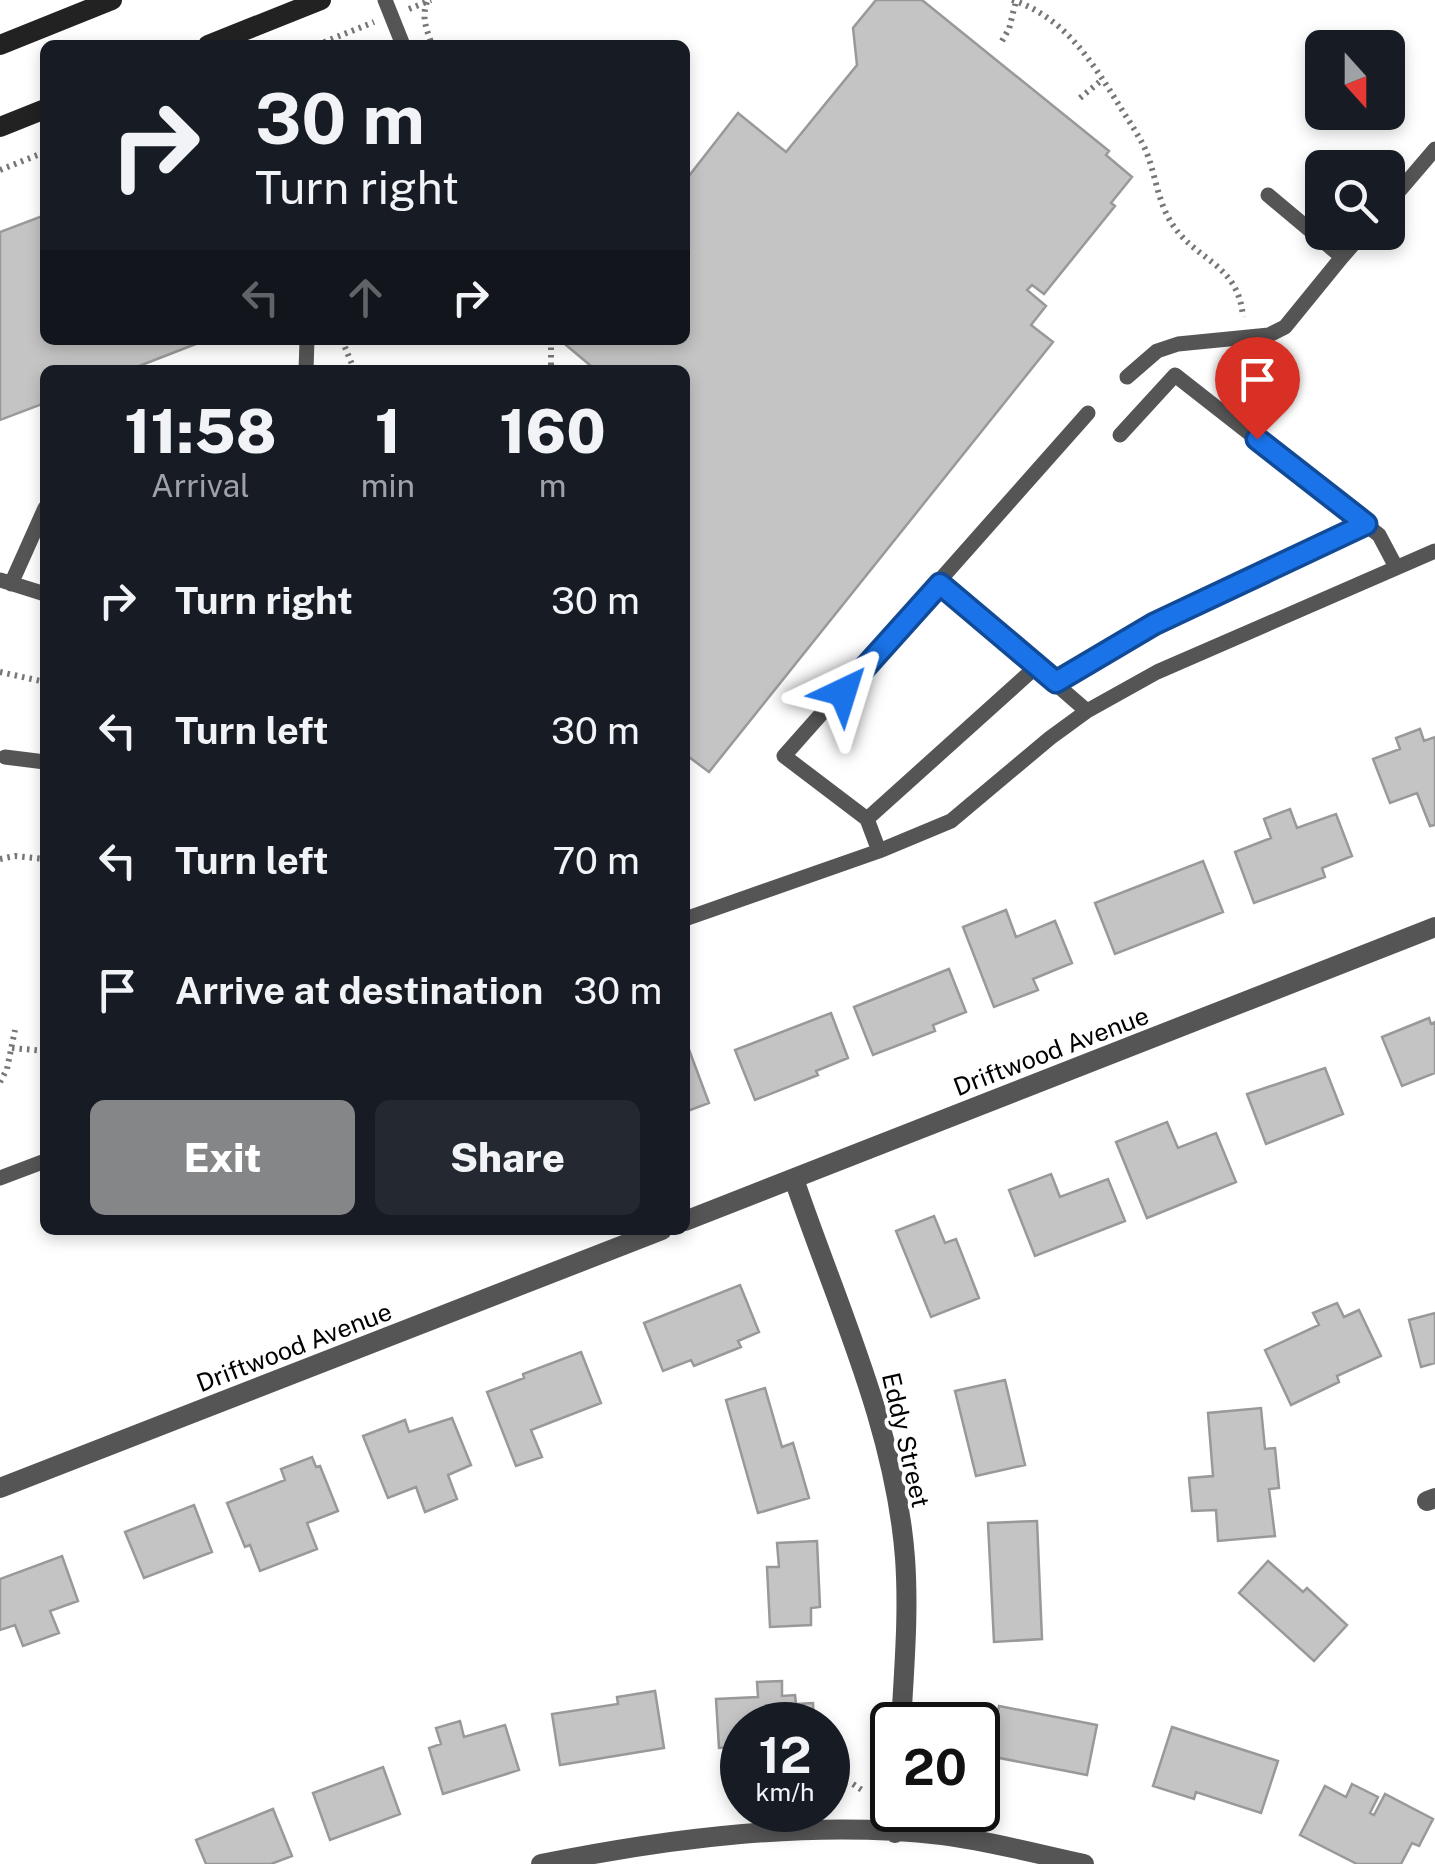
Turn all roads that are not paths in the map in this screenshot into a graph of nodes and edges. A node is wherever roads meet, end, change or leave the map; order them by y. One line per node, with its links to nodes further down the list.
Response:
1 (112, 0): 6 (main road)
2 (321, 0): 4 (main road)
3 (385, 0): 5 (lane)
4 (221, 40)
5 (401, 40)
6 (0, 44)
7 (40, 112): 8 (main road)
8 (0, 127)
9 (1435, 149): 10 (lane)
10 (1405, 184)
11 (1268, 195): 13 (lane)
12 (1349, 250): 13 (lane)
13 (1342, 258): 14 (lane)
14 (1127, 377)
15 (1088, 413): 22 (lane)
16 (1120, 435): 18 (lane)
17 (40, 517): 21 (lane)
18 (1366, 524): 20 (lane); 25 (lane)
19 (1435, 551): 20 (lane)
20 (1396, 567): 26 (lane)
21 (6, 582): 23 (lane)
22 (940, 584): 24 (lane); 29 (lane)
23 (40, 592)
24 (1037, 666): 25 (lane); 29 (lane)
25 (1056, 682): 26 (lane)
26 (1087, 712): 30 (lane)
27 (6, 758): 28 (lane)
28 (40, 761)
29 (867, 818): 30 (lane)
30 (879, 850): 31 (lane)
31 (690, 917)
32 (1435, 927): 35 (street, Driftwood Avenue)
33 (40, 1163): 34 (lane)
34 (0, 1178)
35 (794, 1179): 36 (street, Driftwood Avenue); 39 (street, Eddy Street)
36 (690, 1219)
37 (649, 1235): 38 (street, Driftwood Avenue)
38 (0, 1488)
39 (902, 1702)
40 (895, 1834): 41 (street); 42 (street)
41 (541, 1864)
42 (1084, 1864)

